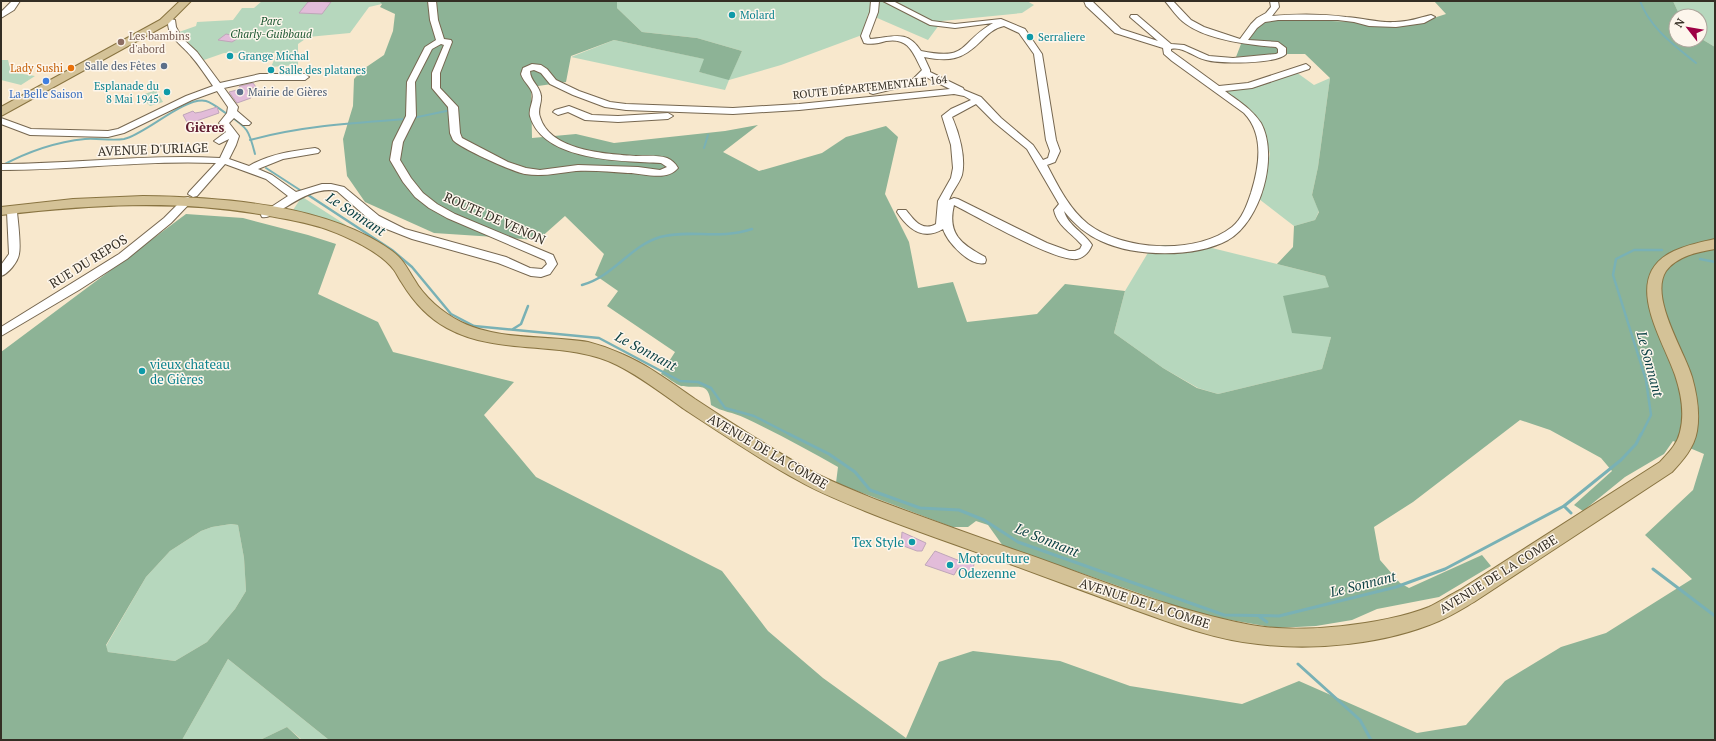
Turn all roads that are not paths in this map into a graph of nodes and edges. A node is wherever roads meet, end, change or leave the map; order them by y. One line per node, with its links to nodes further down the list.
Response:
1 (16, 1): 9 (street)
2 (432, 1): 15 (street)
3 (875, 1): 18 (street)
4 (887, 1): 14 (street)
5 (1088, 1): 17 (street)
6 (1169, 1): 16 (street)
7 (1274, 1): 13 (street)
8 (182, 5): 12 (main road)
9 (1, 16)
10 (1134, 17): 17 (street)
11 (1431, 17): 13 (street)
12 (167, 20): 22 (street); 28 (main road)
13 (1260, 20): 16 (street)
14 (1007, 23): 18 (street); 37 (street)
15 (440, 41): 27 (street, ROUTE DÉPARTEMENTALE 164); 40 (street, ROUTE DE VENON)
16 (1242, 42): 17 (street)
17 (1168, 47): 23 (street, ROUTE DÉPARTEMENTALE 164)
18 (919, 53): 20 (street)
19 (1306, 67): 23 (street)
20 (925, 73): 24 (street); 26 (street)
21 (305, 78): 22 (street)
22 (218, 86): 30 (street); 31 (street)
23 (1217, 89): 42 (street, ROUTE DÉPARTEMENTALE 164)
24 (962, 92): 25 (street, ROUTE DÉPARTEMENTALE 164); 26 (street, ROUTE DÉPARTEMENTALE 164)
25 (978, 99): 37 (street, ROUTE DÉPARTEMENTALE 164); 44 (street)
26 (848, 101): 27 (street, ROUTE DÉPARTEMENTALE 164)
27 (710, 111): 29 (street)
28 (1, 112)
29 (558, 112)
30 (230, 115): 32 (street); 33 (street)
31 (1, 121)
32 (246, 123)
33 (233, 134): 34 (street); 36 (street)
34 (219, 141)
35 (315, 151): 39 (street)
36 (225, 161): 38 (street, AVENUE D'URIAGE); 39 (street, AVENUE D'URIAGE); 41 (street, RUE DU REPOS)
37 (1041, 164): 42 (street, ROUTE DÉPARTEMENTALE 164)
38 (2, 166)
39 (250, 170): 40 (street, AVENUE D'URIAGE)
40 (301, 194): 45 (street, ROUTE DE VENON)
41 (188, 200): 43 (main road, AVENUE DE LA COMBE); 45 (main road, AVENUE DE LA COMBE); 49 (street, RUE DU REPOS)
42 (1065, 204): 47 (street)
43 (5, 212): 48 (street)
44 (902, 212)
45 (275, 215): 46 (main road, AVENUE DE LA COMBE)
46 (1715, 244)
47 (981, 260)
48 (1, 272)
49 (1, 332)

